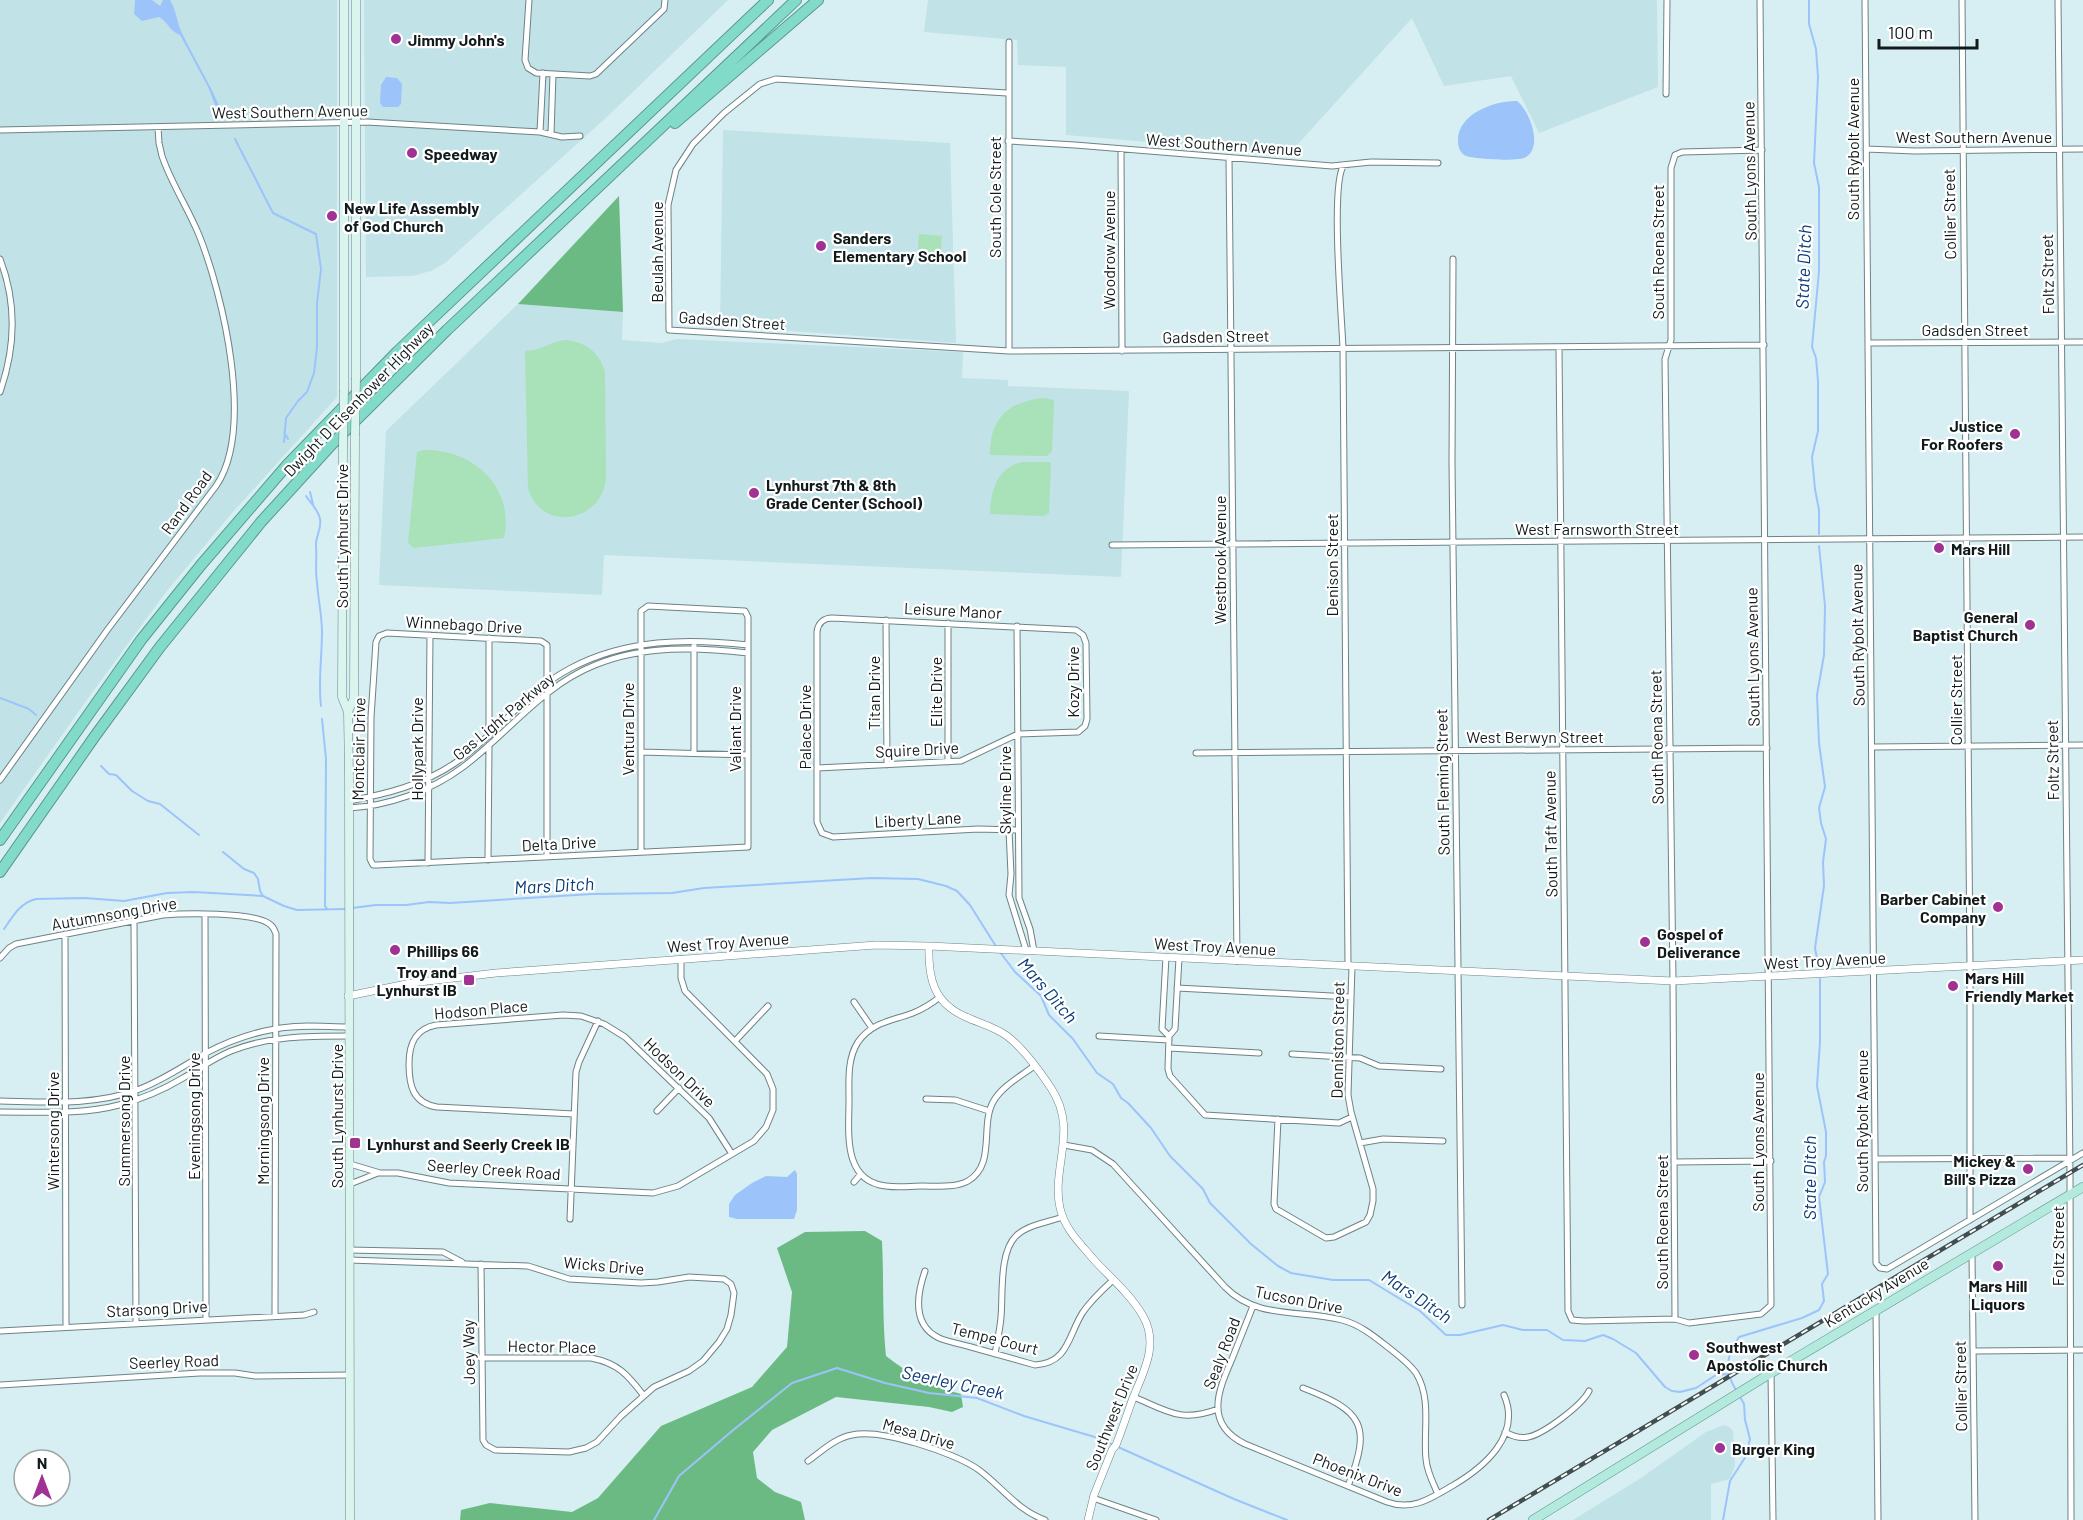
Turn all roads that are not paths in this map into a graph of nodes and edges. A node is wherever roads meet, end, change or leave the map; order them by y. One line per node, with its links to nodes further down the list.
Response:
1 (344, 0): 21 (main road, South Lynhurst Drive)
2 (356, 0): 20 (main road, South Lynhurst Drive)
3 (529, 0): 16 (street)
4 (665, 0): 17 (street)
5 (763, 0): 14 (highway)
6 (768, 0): 14 (highway, Dwight D Eisenhower Highway)
7 (796, 0): 35 (highway, Dwight D Eisenhower Highway)
8 (818, 0): 35 (highway)
9 (1667, 0): 19 (street)
10 (1760, 0): 32 (street, South Lyons Avenue)
11 (1865, 0): 28 (street, South Rybolt Avenue)
12 (1962, 0): 33 (street, Collier Street)
13 (2058, 0): 29 (street, Foltz Street)
14 (747, 20): 113 (highway, Dwight D Eisenhower Highway)
15 (1009, 42): 18 (street, South Cole Street)
16 (543, 73): 17 (street); 24 (street)
17 (553, 74): 25 (street)
18 (1007, 93): 27 (street, South Cole Street); 40 (street, Beulah Avenue)
19 (1666, 94)
20 (356, 122): 21 (street, West Southern Avenue); 24 (street, West Southern Avenue); 82 (main road, South Lynhurst Drive, bridge)
21 (344, 123): 22 (street, West Southern Avenue); 82 (main road, South Lynhurst Drive, bridge)
22 (158, 127): 23 (street, West Southern Avenue); 105 (street, Rand Road)
23 (0, 130)
24 (540, 132): 25 (street, West Southern Avenue)
25 (551, 134): 26 (street, West Southern Avenue)
26 (580, 136)
27 (1008, 141): 31 (street, West Southern Avenue); 51 (street, South Cole Street)
28 (1866, 149): 33 (street, West Southern Avenue); 43 (street, South Rybolt Avenue)
29 (2060, 149): 30 (street, West Southern Avenue); 33 (street, West Southern Avenue); 41 (street, Foltz Street)
30 (2083, 149)
31 (1121, 150): 34 (street, West Southern Avenue); 52 (street, Woodrow Avenue)
32 (1762, 150): 45 (street, South Lyons Avenue); 47 (street, South Roena Street)
33 (1962, 151): 44 (street, Collier Street)
34 (1229, 158): 37 (street, West Southern Avenue); 50 (street, Westbrook Avenue)
35 (625, 161): 120 (highway, Dwight D Eisenhower Highway)
36 (1438, 163): 37 (street, West Southern Avenue)
37 (1344, 165): 48 (street, Denison Street)
38 (0, 259): 53 (street)
39 (1453, 259): 49 (street, South Fleming Street)
40 (669, 330): 51 (street, Gadsden Street)
41 (2061, 342): 42 (street, Gadsden Street); 44 (street, Gadsden Street); 54 (street, Foltz Street)
42 (2083, 342)
43 (1868, 343): 44 (street, Gadsden Street); 57 (street, South Rybolt Avenue)
44 (1964, 343): 56 (street, Collier Street)
45 (1764, 345): 47 (street, Gadsden Street); 58 (street, South Lyons Avenue)
46 (1559, 347): 47 (street, Gadsden Street); 49 (street, Gadsden Street); 59 (street, South Taft Avenue)
47 (1669, 347): 60 (street, South Roena Street)
48 (1343, 349): 49 (street, Gadsden Street); 50 (street, Gadsden Street); 63 (street, Denison Street)
49 (1453, 349): 61 (street, South Fleming Street)
50 (1232, 350): 52 (street, Gadsden Street); 62 (street, Westbrook Avenue)
51 (1009, 351): 52 (street, Gadsden Street)
52 (1122, 351)
53 (0, 392)
54 (2063, 537): 55 (street, West Farnsworth Street); 56 (street, West Farnsworth Street); 87 (street, Foltz Street)
55 (2083, 537)
56 (1967, 538): 57 (street, West Farnsworth Street); 89 (street, Collier Street)
57 (1869, 540): 58 (street, West Farnsworth Street); 90 (street, South Rybolt Avenue)
58 (1765, 541): 60 (street, West Farnsworth Street); 92 (street, South Lyons Avenue)
59 (1559, 542): 60 (street, West Farnsworth Street); 61 (street, West Farnsworth Street); 94 (street, South Taft Avenue)
60 (1667, 542): 91 (street, South Roena Street)
61 (1453, 543): 63 (street, West Farnsworth Street); 93 (street, South Fleming Street)
62 (1232, 544): 63 (street, West Farnsworth Street); 64 (street, West Farnsworth Street); 97 (street, Westbrook Avenue)
63 (1344, 544): 95 (street, Denison Street)
64 (1112, 545)
65 (644, 608): 75 (street, Ventura Drive); 76 (street, Valiant Drive)
66 (886, 620): 67 (street, Leisure Manor); 68 (street, Leisure Manor); 102 (street, Titan Drive)
67 (821, 622): 103 (street, Palace Drive)
68 (948, 623): 69 (street, Leisure Manor); 101 (street, Elite Drive)
69 (1017, 626): 70 (street, Leisure Manor); 84 (street, Skyline Drive)
70 (1082, 634): 83 (street, Kozy Drive)
71 (380, 635): 72 (street, Winnebago Drive); 107 (street, Montclair Drive)
72 (430, 636): 73 (street, Winnebago Drive); 104 (street, Hollypark Drive)
73 (489, 638): 80 (street, Winnebago Drive); 85 (street)
74 (694, 640): 75 (street, Gas Light Parkway); 76 (street, Gas Light Parkway); 77 (street)
75 (640, 645): 78 (street, Ventura Drive); 80 (street, Gas Light Parkway)
76 (748, 645): 79 (street, Valiant Drive)
77 (694, 648): 78 (street, Gas Light Parkway); 79 (street, Gas Light Parkway); 98 (street)
78 (640, 652): 81 (street, Gas Light Parkway); 96 (street, Ventura Drive)
79 (748, 652): 100 (street, Valiant Drive)
80 (548, 683): 81 (street); 85 (street, Gas Light Parkway)
81 (548, 693): 86 (street, Gas Light Parkway); 116 (street)
82 (348, 711): 108 (main road, South Lynhurst Drive)
83 (1083, 730): 84 (street, Squire Drive)
84 (1018, 734): 101 (street, Squire Drive); 111 (street, Skyline Drive)
85 (489, 735): 86 (street); 104 (street, Gas Light Parkway)
86 (489, 745): 106 (street, Gas Light Parkway); 117 (street)
87 (2065, 745): 88 (street); 89 (street); 133 (street, Foltz Street)
88 (2083, 745)
89 (1968, 746): 90 (street); 135 (street, Collier Street)
90 (1872, 747): 137 (street, South Rybolt Avenue)
91 (1670, 748): 92 (street, West Berwyn Street); 94 (street, West Berwyn Street); 140 (street, South Roena Street)
92 (1767, 748): 139 (street, South Lyons Avenue)
93 (1455, 750): 94 (street, West Berwyn Street); 95 (street, West Berwyn Street); 136 (street, South Fleming Street)
94 (1562, 750): 138 (street, South Taft Avenue)
95 (1347, 751): 97 (street, West Berwyn Street); 134 (street, Denison Street)
96 (640, 752): 98 (street); 115 (street, Ventura Drive)
97 (1234, 752): 99 (street, West Berwyn Street); 132 (street, Westbrook Avenue)
98 (694, 753): 100 (street)
99 (1196, 753)
100 (748, 755): 114 (street, Valiant Drive)
101 (948, 762): 102 (street, Squire Drive)
102 (887, 765): 103 (street, Squire Drive)
103 (817, 768): 112 (street, Palace Drive)
104 (429, 778): 106 (street, Hollypark Drive); 107 (street, Gas Light Parkway)
105 (0, 780)
106 (429, 787): 109 (street, Gas Light Parkway); 118 (street, Hollypark Drive)
107 (370, 797): 108 (street, Gas Light Parkway); 109 (street, Montclair Drive)
108 (349, 804): 109 (street, Gas Light Parkway); 142 (main road, South Lynhurst Drive)
109 (370, 807): 119 (street, Montclair Drive)
110 (1009, 830): 111 (street, Liberty Lane); 112 (street, Liberty Lane); 126 (street, Skyline Drive)
111 (1017, 830): 126 (street, Skyline Drive)
112 (822, 833)
113 (0, 840)
114 (748, 847): 115 (street, Delta Drive)
115 (641, 852): 116 (street, Delta Drive)
116 (547, 857): 117 (street, Delta Drive)
117 (488, 860): 118 (street, Delta Drive)
118 (428, 863): 119 (street, Delta Drive)
119 (372, 864)
120 (0, 872)
121 (205, 914): 122 (street, Autumnsong Drive); 123 (street, Autumnsong Drive); 157 (street, Eveningsong Drive)
122 (134, 920): 124 (street, Autumnsong Drive); 165 (street, Summersong Drive)
123 (273, 927): 149 (street, Morningsong Drive)
124 (65, 934): 128 (street, Autumnsong Drive); 169 (street, Wintersong Drive)
125 (929, 946): 126 (street, West Troy Avenue); 130 (street, West Troy Avenue); 143 (street, Southwest Drive)
126 (1030, 950): 127 (street, West Troy Avenue)
127 (1166, 957): 129 (street, West Troy Avenue); 153 (street)
128 (0, 958)
129 (1179, 958): 132 (street, West Troy Avenue); 141 (street)
130 (681, 959): 142 (street, West Troy Avenue); 155 (street, Seerley Creek Road)
131 (2083, 960): 133 (street, West Troy Avenue)
132 (1237, 961): 134 (street, West Troy Avenue)
133 (2067, 961): 135 (street, West Troy Avenue); 183 (street, Foltz Street)
134 (1350, 966): 136 (street, West Troy Avenue); 144 (street, Denniston Street)
135 (1970, 966): 137 (street, West Troy Avenue); 184 (street, Collier Street)
136 (1458, 970): 138 (street, West Troy Avenue); 205 (street, South Fleming Street)
137 (1873, 971): 139 (street, West Troy Avenue); 182 (street, South Rybolt Avenue)
138 (1565, 976): 140 (street, West Troy Avenue); 211 (street, South Taft Avenue)
139 (1769, 976): 140 (street, West Troy Avenue); 185 (street, South Lyons Avenue)
140 (1673, 981): 186 (street, South Roena Street)
141 (1178, 988): 144 (street); 153 (street)
142 (348, 996): 148 (main road, South Lynhurst Drive)
143 (940, 997): 150 (street); 162 (street, Southwest Drive)
144 (1351, 997): 160 (street, Denniston Street)
145 (854, 1002): 150 (street)
146 (768, 1006): 155 (street)
147 (598, 1021): 164 (street, Hodson Drive); 174 (street); 174 (street, Hodson Place)
148 (349, 1027): 149 (street); 151 (main road, South Lynhurst Drive)
149 (276, 1028): 154 (street, Morningsong Drive); 157 (street)
150 (872, 1028): 189 (street)
151 (349, 1036): 154 (street); 187 (main road, South Lynhurst Drive)
152 (1099, 1036): 153 (street)
153 (1169, 1038): 156 (street)
154 (276, 1039): 161 (street); 209 (street, Morningsong Drive)
155 (736, 1040): 181 (street, Seerley Creek Road)
156 (1169, 1048): 158 (street); 176 (street)
157 (206, 1053): 161 (street, Eveningsong Drive); 165 (street)
158 (1258, 1053)
159 (1292, 1054): 160 (street)
160 (1348, 1057): 163 (street); 175 (street, Denniston Street)
161 (206, 1063): 167 (street); 210 (street, Eveningsong Drive)
162 (1034, 1066): 170 (street); 179 (street, Southwest Drive)
163 (1441, 1069)
164 (679, 1088): 173 (street); 181 (street, Hodson Drive)
165 (136, 1091): 167 (street, Summersong Drive); 169 (street)
166 (926, 1099): 170 (street)
167 (136, 1100): 172 (street); 212 (street, Summersong Drive)
168 (0, 1101): 169 (street)
169 (65, 1102): 172 (street, Wintersong Drive)
170 (989, 1111): 189 (street)
171 (0, 1112): 172 (street)
172 (65, 1112): 213 (street, Wintersong Drive)
173 (657, 1112)
174 (574, 1114): 193 (street)
175 (1352, 1117): 176 (street); 178 (street, Denniston Street)
176 (1278, 1119): 178 (street, Denniston Street)
177 (1443, 1141): 178 (street)
178 (1360, 1143)
179 (1064, 1145): 195 (street, Southwest Drive); 206 (street, Tucson Drive)
180 (2083, 1153): 183 (street)
181 (732, 1154): 193 (street, Seerley Creek Road)
182 (1875, 1159): 184 (street); 197 (street, South Rybolt Avenue)
183 (2069, 1159): 184 (street); 194 (street, Foltz Street); 197 (street)
184 (1971, 1160): 197 (street, Collier Street)
185 (1771, 1161): 186 (street); 211 (street, South Lyons Avenue)
186 (1674, 1162): 211 (street, South Roena Street)
187 (350, 1164): 188 (street, Seerley Creek Road); 191 (main road, South Lynhurst Drive)
188 (380, 1173): 191 (street, Seerley Creek Road); 193 (street, Seerley Creek Road)
189 (861, 1174): 190 (street)
190 (854, 1182)
191 (350, 1184): 198 (main road, South Lynhurst Drive)
192 (2083, 1186): 194 (main road, Kentucky Avenue)
193 (571, 1189): 196 (street)
194 (2070, 1194): 199 (main road, Kentucky Avenue); 215 (street, Foltz Street)
195 (1063, 1217): 204 (street, Southwest Drive); 218 (street)
196 (570, 1219)
197 (1970, 1220)
198 (349, 1250): 200 (main road, South Lynhurst Drive); 201 (street, Wicks Drive)
199 (1972, 1252): 207 (main road, Kentucky Avenue); 217 (street, Collier Street)
200 (349, 1260): 201 (street, Wicks Drive); 221 (main road, South Lynhurst Drive)
201 (464, 1263): 202 (street, Wicks Drive)
202 (481, 1264): 219 (street, Joey Way); 226 (street, Wicks Drive)
203 (925, 1271): 218 (street, Tempe Court)
204 (1113, 1280): 218 (street, Tempe Court); 227 (street, Southwest Drive)
205 (1462, 1305)
206 (1253, 1306): 228 (street, Sealy Road); 232 (street, Tucson Drive)
207 (1876, 1310): 220 (main road, Kentucky Avenue); 240 (street)
208 (314, 1312): 209 (street, Starsong Drive)
209 (275, 1316): 210 (street, Starsong Drive)
210 (206, 1318): 212 (street, Starsong Drive)
211 (1675, 1319)
212 (136, 1323): 213 (street, Starsong Drive)
213 (66, 1327): 214 (street, Starsong Drive)
214 (0, 1331)
215 (2070, 1350): 216 (street); 217 (street); 242 (street, Foltz Street)
216 (2083, 1350)
217 (1974, 1351): 241 (street, Collier Street)
218 (995, 1354)
219 (481, 1358): 226 (street, Hector Place); 226 (street, Joey Way)
220 (1771, 1373): 238 (main road, Kentucky Avenue); 239 (street)
221 (349, 1375): 222 (street, Seerley Road); 234 (main road, South Lynhurst Drive)
222 (0, 1385)
223 (1303, 1388): 231 (street)
224 (1589, 1391): 229 (street)
225 (1504, 1395): 229 (street)
226 (644, 1396)
227 (1134, 1397): 228 (street); 233 (street, Southwest Drive)
228 (1218, 1409): 231 (street, Phoenix Drive)
229 (1505, 1432): 232 (street, Phoenix Drive)
230 (808, 1461): 235 (street, Mesa Drive)
231 (1348, 1486): 232 (street, Phoenix Drive)
232 (1438, 1494)
233 (1093, 1498): 236 (street, Southwest Drive); 237 (street)
234 (350, 1520)
235 (1045, 1520)
236 (1088, 1520)
237 (1156, 1520)
238 (1533, 1520)
239 (1773, 1520)
240 (1878, 1520)
241 (1975, 1520)
242 (2071, 1520)

